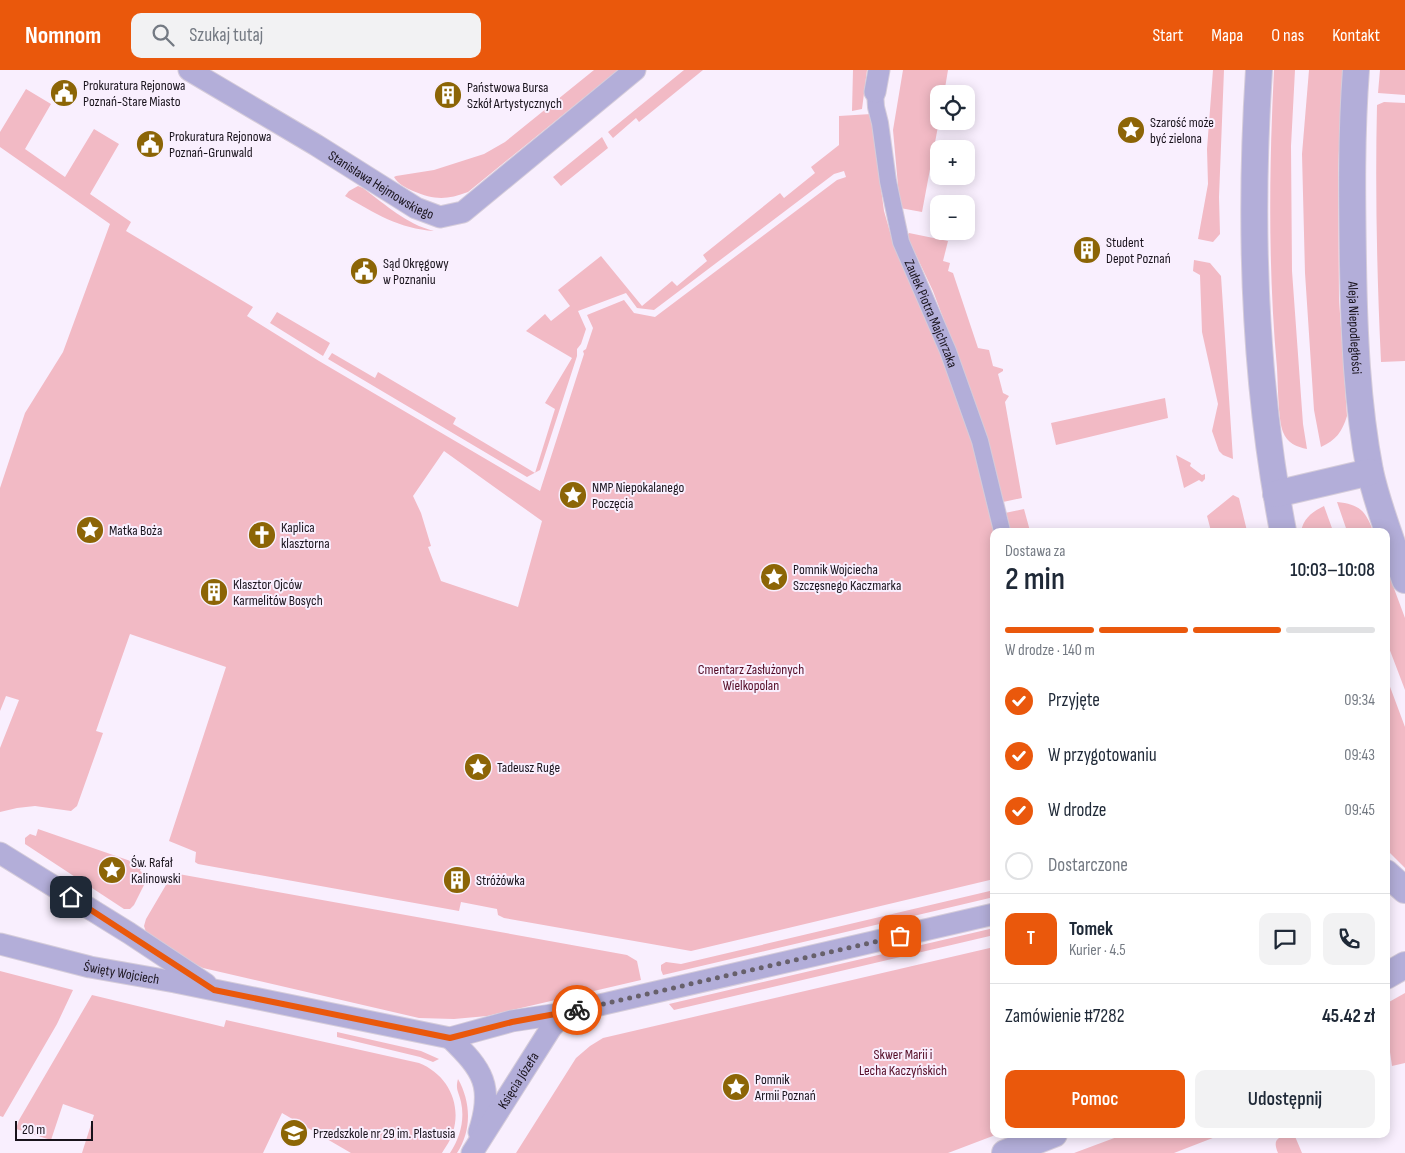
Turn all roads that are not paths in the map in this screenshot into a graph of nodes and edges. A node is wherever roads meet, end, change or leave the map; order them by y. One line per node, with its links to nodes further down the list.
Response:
1 (189, 70): 2 (street, Stanisława Hejmowskiego)
2 (635, 70)
3 (879, 70): 6 (street)
4 (1259, 70): 8 (street)
5 (1356, 70): 7 (street, Aleja Niepodległości)
6 (875, 92): 9 (street, Zaułek Piotra Majchrzaka)
7 (1370, 472): 8 (street); 11 (street, Aleja Niepodległości)
8 (1276, 494): 10 (street)
9 (1001, 528)
10 (1282, 528)
11 (1387, 528)
12 (1390, 537): 13 (street, Aleja Niepodległości)
13 (1405, 580)
14 (0, 853): 21 (street)
15 (1390, 877): 16 (street)
16 (1405, 890)
17 (990, 915): 22 (street)
18 (0, 944): 21 (street, Święty Wojciech)
19 (1405, 965): 20 (street)
20 (1390, 974)
21 (214, 990): 23 (street, Święty Wojciech)
22 (565, 1013): 23 (street); 25 (street, Księcia Józefa)
23 (450, 1038): 25 (street, Księcia Józefa)
24 (1044, 1138): 26 (street)
25 (473, 1152)
26 (1005, 1153)

